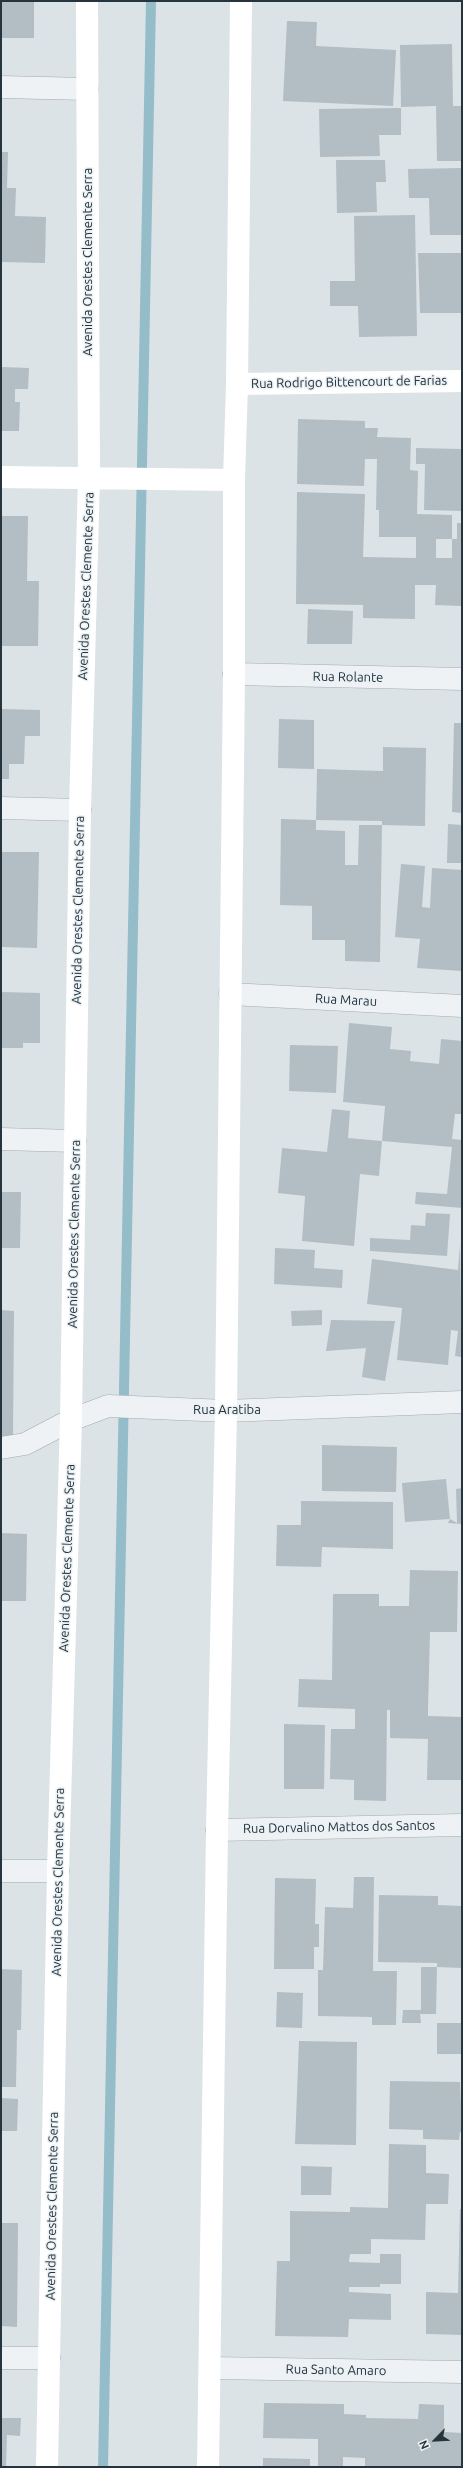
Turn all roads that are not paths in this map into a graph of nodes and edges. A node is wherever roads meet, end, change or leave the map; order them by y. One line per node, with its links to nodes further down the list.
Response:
1 (87, 1): 4 (main road, Avenida Orestes Clemente Serra)
2 (242, 1): 6 (main road)
3 (1, 87): 4 (street)
4 (87, 89): 8 (main road, Avenida Orestes Clemente Serra)
5 (462, 381): 6 (main road, Rua Rodrigo Bittencourt de Farias)
6 (237, 384): 9 (main road)
7 (1, 477): 8 (main road)
8 (89, 478): 9 (main road); 13 (main road, Avenida Orestes Clemente Serra)
9 (234, 480): 10 (main road)
10 (234, 674): 11 (street, Rua Rolante); 14 (main road)
11 (462, 679)
12 (1, 808): 13 (street)
13 (80, 810): 17 (main road, Avenida Orestes Clemente Serra)
14 (230, 994): 15 (street, Rua Marau); 19 (main road)
15 (462, 1006)
16 (1, 1139): 17 (street)
17 (75, 1140): 20 (main road, Avenida Orestes Clemente Serra)
18 (462, 1402): 19 (street, Rua Aratiba)
19 (226, 1411): 20 (street, Rua Aratiba); 23 (main road)
20 (71, 1420): 21 (street, Rua Aratiba); 25 (main road, Avenida Orestes Clemente Serra)
21 (1, 1448)
22 (462, 1825): 23 (street, Rua Dorvalino Mattos dos Santos)
23 (216, 1830): 28 (main road)
24 (1, 1871): 25 (street)
25 (58, 1871): 27 (main road, Avenida Orestes Clemente Serra)
26 (1, 2358): 27 (street)
27 (49, 2358): 30 (main road, Avenida Orestes Clemente Serra)
28 (210, 2368): 29 (street, Rua Santo Amaro); 31 (main road)
29 (462, 2372)
30 (47, 2467)
31 (208, 2467)

